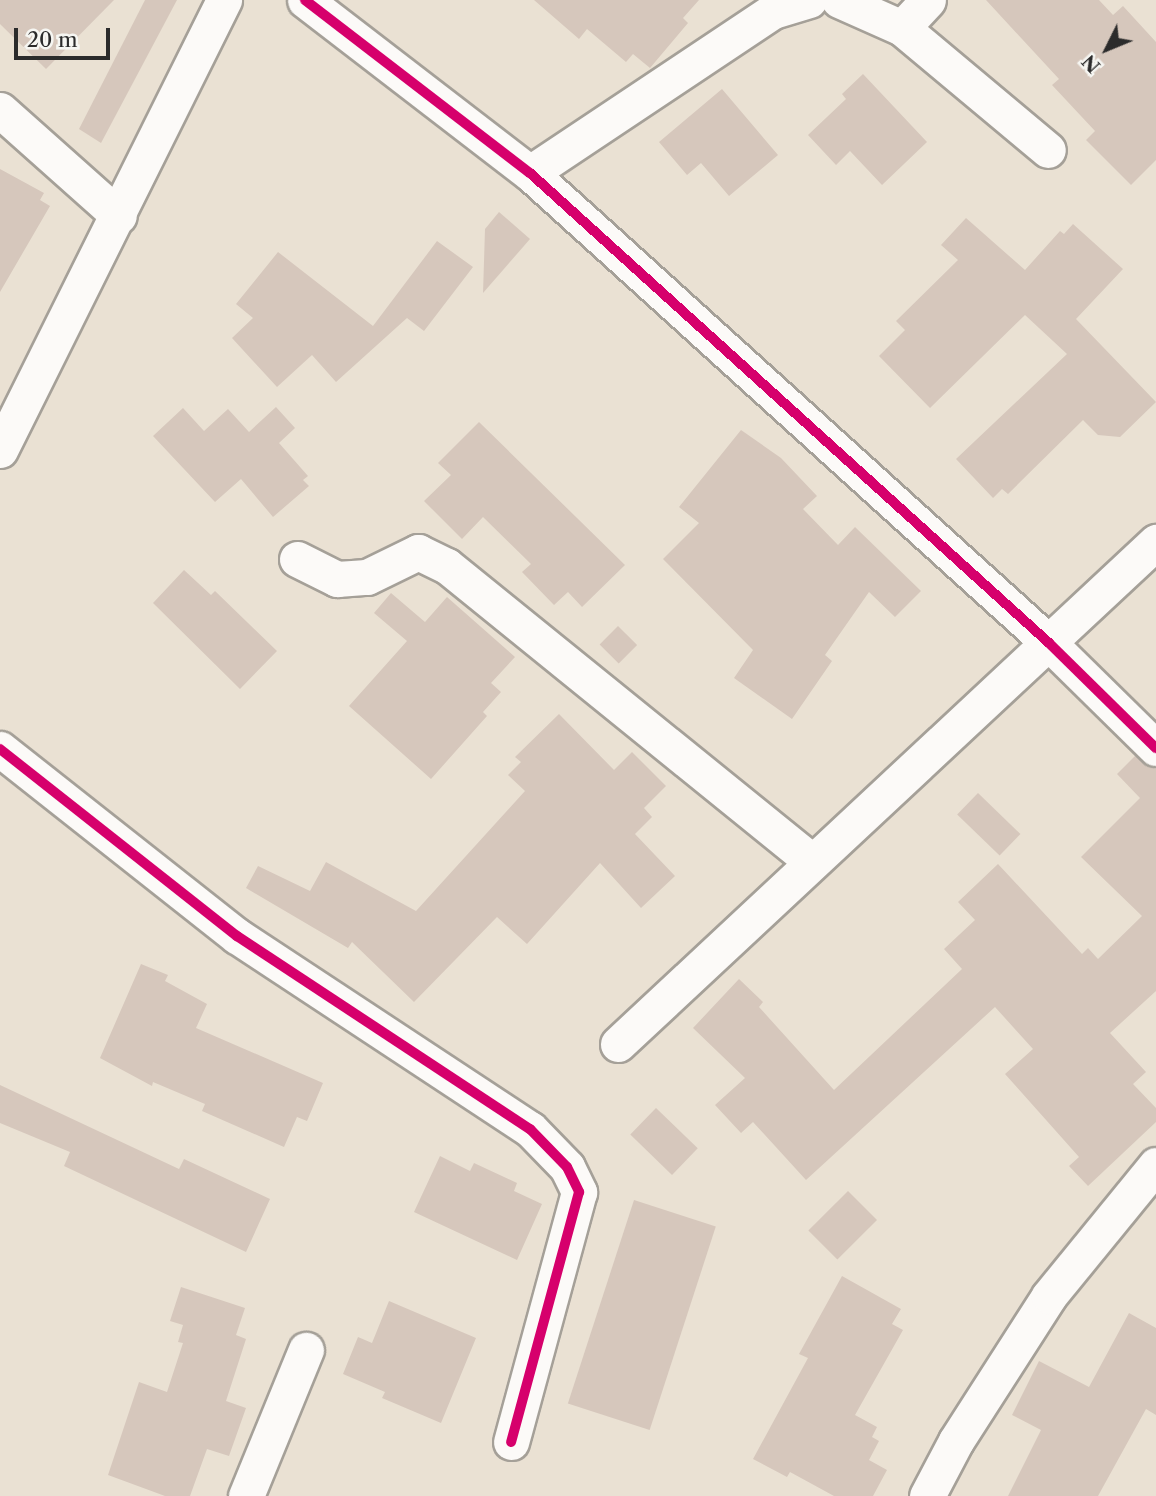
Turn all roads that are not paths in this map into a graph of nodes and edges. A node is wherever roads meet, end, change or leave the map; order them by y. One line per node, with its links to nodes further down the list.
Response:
1 (224, 0): 10 (street)
2 (305, 0): 9 (street)
3 (809, 0): 9 (street)
4 (839, 0): 6 (street)
5 (928, 0): 6 (street)
6 (902, 28): 8 (street)
7 (0, 110): 10 (street)
8 (1048, 150)
9 (530, 173): 14 (street)
10 (119, 216): 11 (street)
11 (0, 450)
12 (1156, 542): 14 (street)
13 (297, 559): 17 (street)
14 (1049, 643): 15 (street); 17 (street)
15 (1156, 748)
16 (0, 749): 21 (street)
17 (811, 861): 18 (street)
18 (618, 1044)
19 (1156, 1165): 23 (street)
20 (306, 1350): 22 (street)
21 (510, 1442)
22 (246, 1496)
23 (928, 1496)

